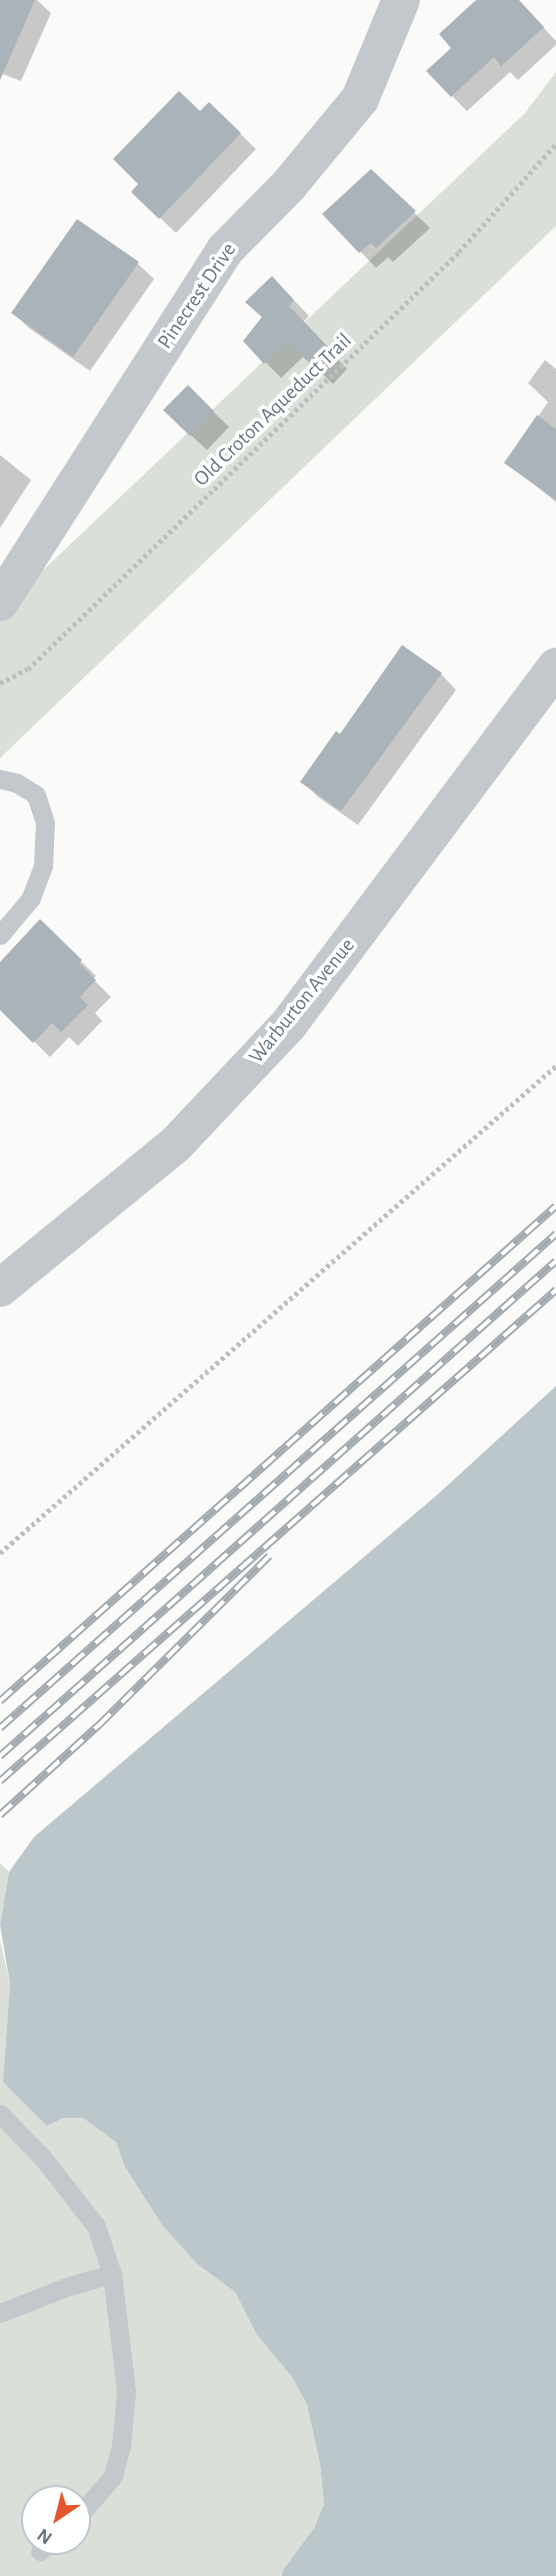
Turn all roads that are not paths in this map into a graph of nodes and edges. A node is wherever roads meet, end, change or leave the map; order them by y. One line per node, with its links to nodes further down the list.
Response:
1 (401, 0): 2 (street, Pinecrest Drive)
2 (0, 602)
3 (556, 667): 6 (street, Warburton Avenue)
4 (0, 779): 5 (lane)
5 (0, 935)
6 (0, 1288)
7 (0, 2114): 8 (lane)
8 (112, 2274): 9 (lane); 10 (lane)
9 (0, 2313)
10 (91, 2502)

